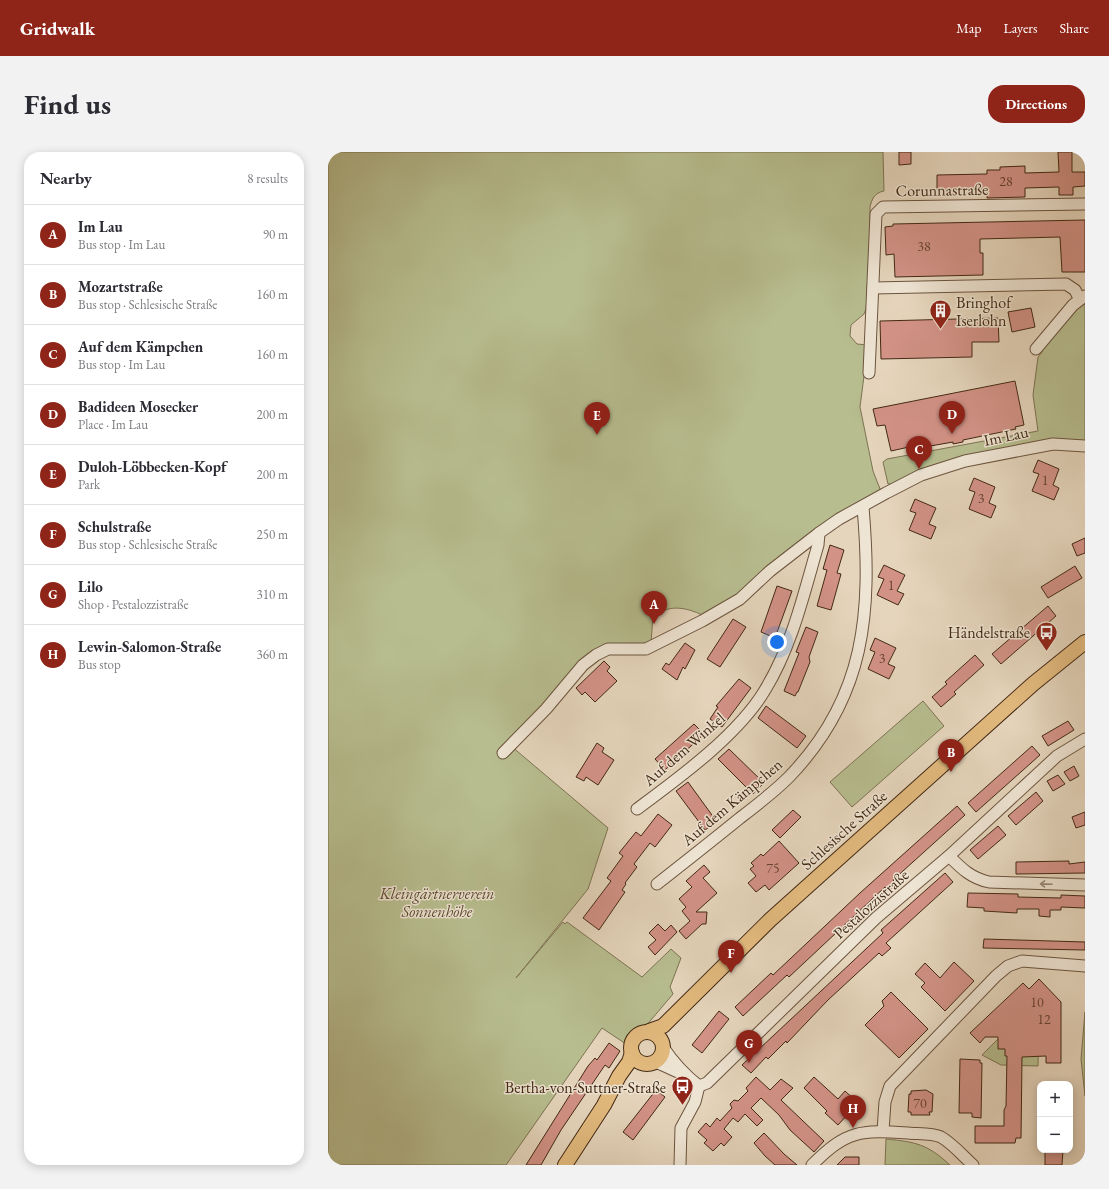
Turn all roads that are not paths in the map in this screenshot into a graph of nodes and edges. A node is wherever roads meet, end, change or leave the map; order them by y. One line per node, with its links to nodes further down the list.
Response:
1 (1085, 204): 2 (street, Corunnastraße)
2 (873, 288): 3 (street); 5 (street, Corunnastraße)
3 (1082, 297): 4 (street)
4 (1036, 349)
5 (870, 373)
6 (1085, 446): 7 (street, Im Lau)
7 (862, 506): 8 (street, Im Lau); 16 (street, Auf dem Kämpchen)
8 (819, 533): 13 (street, Im Lau); 14 (street, Auf dem Winkel)
9 (1085, 632): 11 (main road, Schlesische Straße)
10 (1085, 642): 11 (main road, Schlesische Straße)
11 (1033, 684): 19 (main road, Schlesische Straße)
12 (1085, 739): 15 (street, Pestalozzistraße)
13 (503, 753)
14 (637, 809)
15 (949, 856): 17 (street, one-way to 15); 25 (street, Pestalozzistraße)
16 (658, 884)
17 (1085, 885)
18 (1085, 966): 27 (street)
19 (683, 1008): 20 (main road, Schlesische Straße); 21 (main road, Schlesische Straße)
20 (649, 1031): 21 (main road); 22 (main road)
21 (663, 1044): 23 (main road); 24 (street)
22 (632, 1053): 23 (main road); 26 (main road)
23 (649, 1063): 24 (street); 26 (main road)
24 (684, 1074): 25 (street)
25 (699, 1086): 29 (street)
26 (604, 1105): 28 (main road)
27 (883, 1132): 30 (street); 31 (street)
28 (565, 1165)
29 (680, 1165)
30 (812, 1165)
31 (974, 1165)

